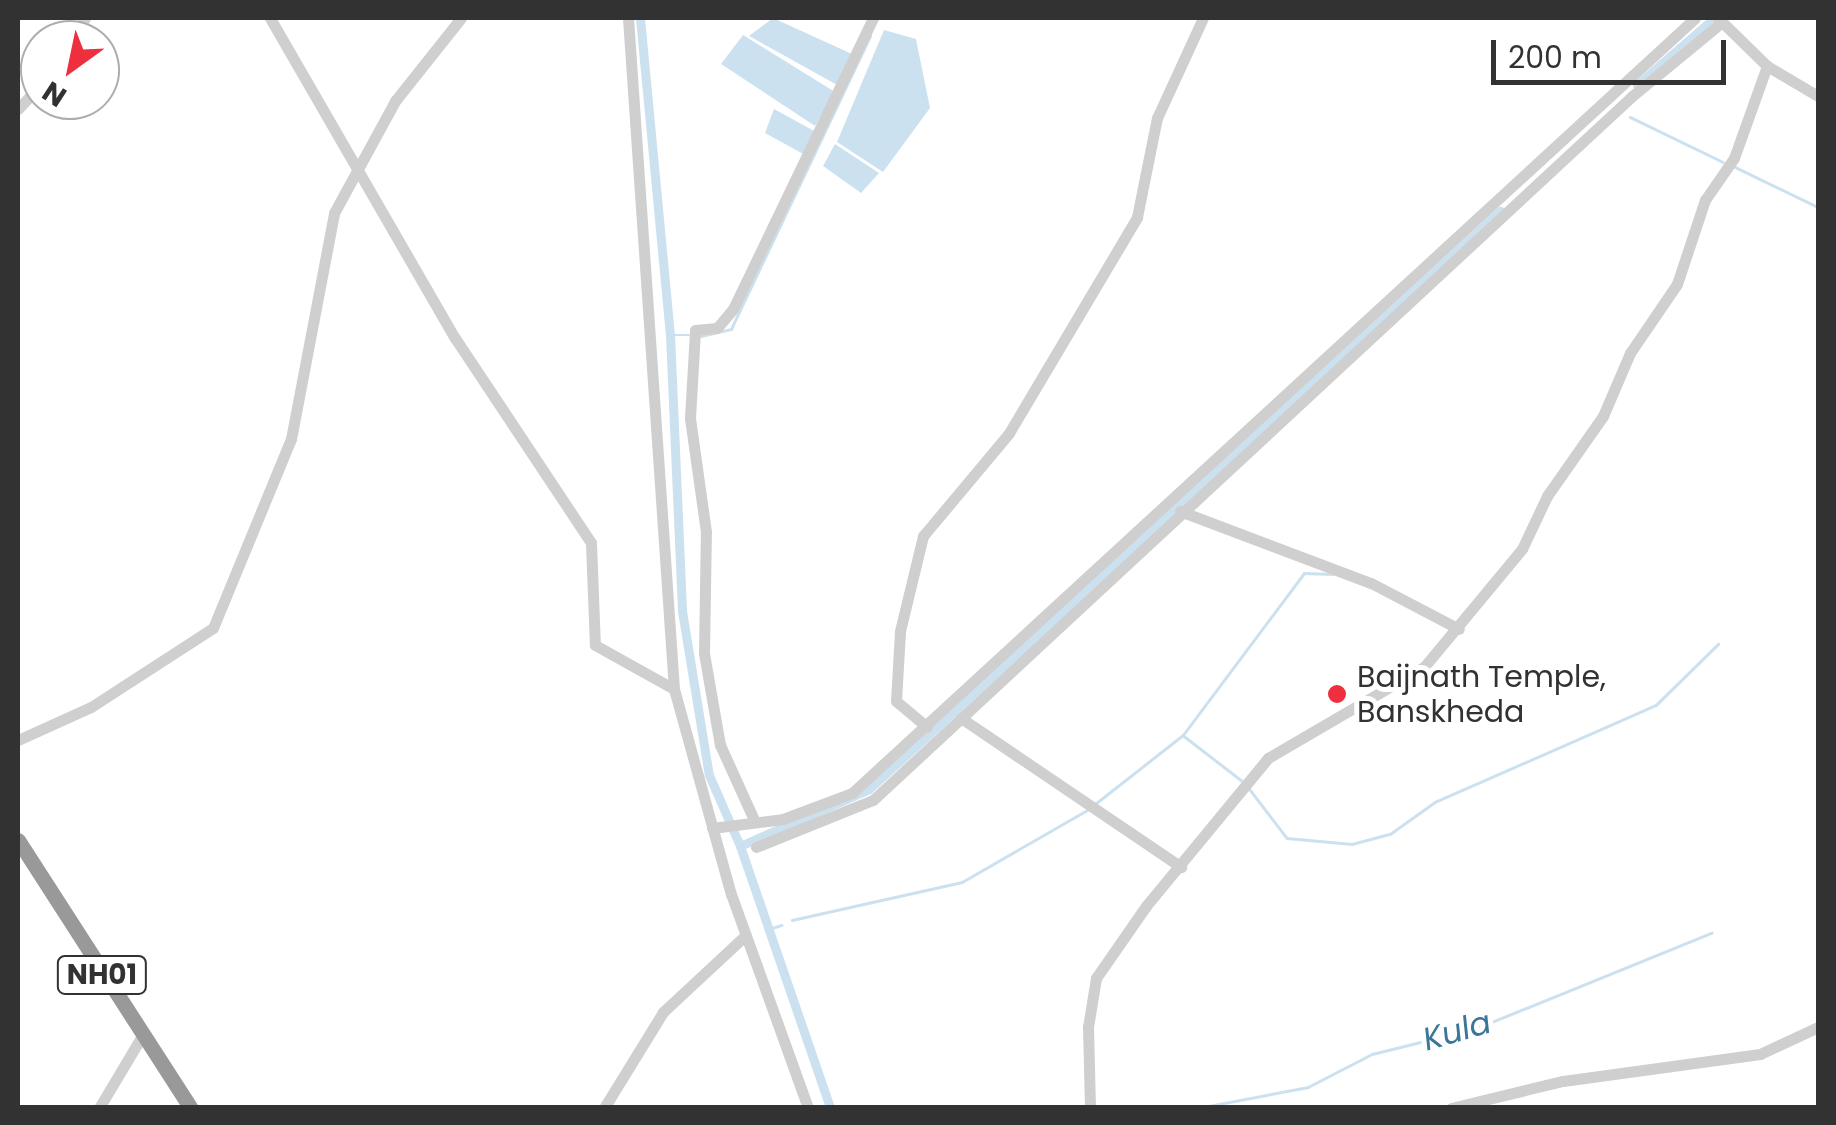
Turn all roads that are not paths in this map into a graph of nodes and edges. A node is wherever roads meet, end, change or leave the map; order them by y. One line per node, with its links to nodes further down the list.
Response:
1 (270, 18): 10 (street)
2 (461, 18): 10 (street)
3 (628, 18): 13 (street)
4 (872, 18): 17 (street)
5 (1203, 18): 15 (street)
6 (1695, 18): 15 (street)
7 (1720, 20): 8 (street); 11 (street)
8 (1767, 66): 9 (street); 12 (street)
9 (1818, 96)
10 (355, 174): 13 (street); 16 (street)
11 (1180, 511): 12 (street); 14 (street)
12 (1459, 628): 21 (street)
13 (674, 689): 18 (street)
14 (961, 718): 20 (street); 21 (street)
15 (927, 728): 17 (street)
16 (18, 740)
17 (755, 822): 18 (street)
18 (718, 827): 22 (street)
19 (18, 840): 24 (highway, NH01)
20 (756, 846)
21 (1181, 866): 29 (street)
22 (746, 936): 27 (street); 28 (street)
23 (1818, 1028): 30 (street)
24 (142, 1036): 25 (street); 26 (highway, NH01)
25 (99, 1108)
26 (191, 1108)
27 (604, 1108)
28 (808, 1108)
29 (1090, 1108)
30 (1451, 1108)

